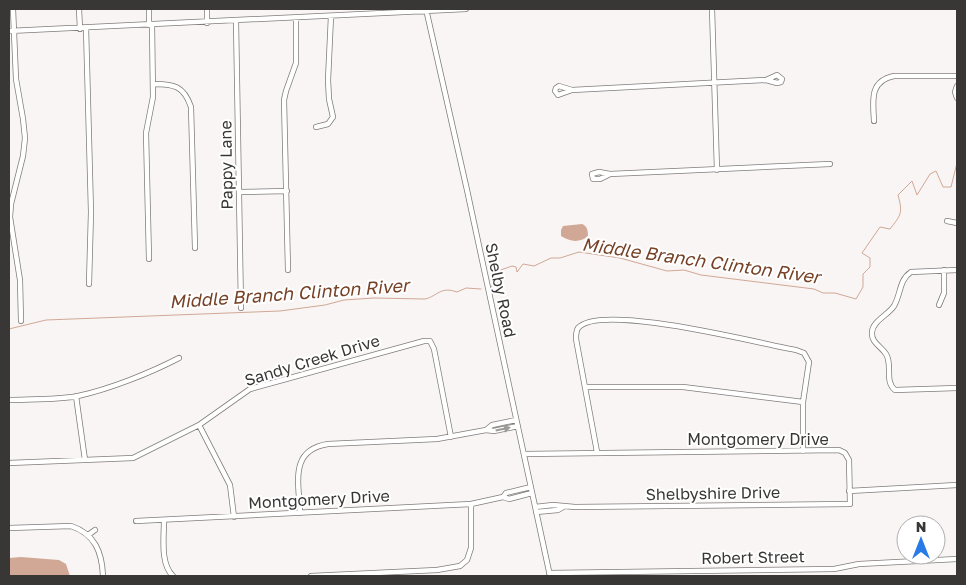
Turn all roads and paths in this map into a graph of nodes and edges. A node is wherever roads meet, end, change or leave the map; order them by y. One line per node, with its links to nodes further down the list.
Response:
1 (13, 9): 15 (street)
2 (79, 9): 14 (street)
3 (149, 9): 12 (street)
4 (207, 9): 11 (street)
5 (466, 9): 7 (street)
6 (712, 9): 18 (street)
7 (426, 10): 8 (street); 47 (street, Shelby Road)
8 (331, 16): 9 (street); 24 (street)
9 (296, 18): 10 (street); 28 (street)
10 (236, 21): 11 (street); 29 (street, Pappy Lane)
11 (207, 23): 12 (street)
12 (151, 25): 13 (street); 19 (street)
13 (86, 28): 14 (street); 37 (street)
14 (80, 29): 15 (street)
15 (11, 31): 40 (street)
16 (957, 76): 23 (street)
17 (766, 80): 18 (street)
18 (715, 83): 21 (street); 26 (street)
19 (154, 84): 32 (street); 33 (street)
20 (957, 86): 22 (street)
21 (572, 90)
22 (957, 98)
23 (874, 121)
24 (316, 127)
25 (830, 164): 26 (street)
26 (718, 170): 27 (street)
27 (610, 174)
28 (287, 190): 29 (street); 34 (street)
29 (239, 192): 39 (street, Pappy Lane)
30 (947, 220): 31 (street)
31 (957, 223)
32 (195, 248)
33 (149, 259)
34 (288, 270)
35 (944, 270): 36 (street); 38 (street); 43 (street)
36 (957, 270)
37 (89, 284)
38 (939, 305)
39 (241, 308)
40 (20, 321)
41 (179, 358): 44 (street)
42 (585, 387): 46 (street); 46 (street); 53 (street)
43 (957, 388)
44 (76, 396): 45 (street); 55 (street)
45 (9, 400)
46 (803, 402): 52 (street)
47 (516, 420): 49 (street, Shelby Road); 50 (street)
48 (199, 424): 51 (street, Sandy Creek Drive); 55 (street, Sandy Creek Drive); 65 (street)
49 (518, 426): 50 (street, one-way to 49); 54 (street, Shelby Road)
50 (486, 430): 51 (street)
51 (451, 437): 64 (street)
52 (803, 451): 53 (street, Montgomery Drive); 59 (street, Montgomery Drive)
53 (597, 452): 54 (street, Montgomery Drive)
54 (524, 454): 58 (street, Shelby Road)
55 (85, 460): 56 (street, Sandy Creek Drive)
56 (9, 463)
57 (957, 486): 59 (street)
58 (531, 487): 60 (street, Shelby Road); 61 (street, Montgomery Drive)
59 (849, 491): 63 (street, Shelbyshire Drive)
60 (532, 494): 61 (street, Montgomery Drive); 63 (street, Shelby Road)
61 (503, 497): 62 (street, Montgomery Drive)
62 (470, 504): 64 (street, Montgomery Drive); 76 (street)
63 (536, 510): 72 (street, Shelby Road)
64 (300, 513): 65 (street, Montgomery Drive)
65 (234, 516): 66 (street, Montgomery Drive)
66 (164, 520): 67 (street, Montgomery Drive); 74 (street)
67 (136, 522)
68 (9, 528): 70 (street)
69 (95, 530): 70 (street)
70 (88, 535): 73 (street)
71 (957, 559): 72 (street, Robert Street)
72 (550, 575)
73 (103, 576)
74 (173, 576)
75 (311, 576): 76 (street)
76 (329, 576)

